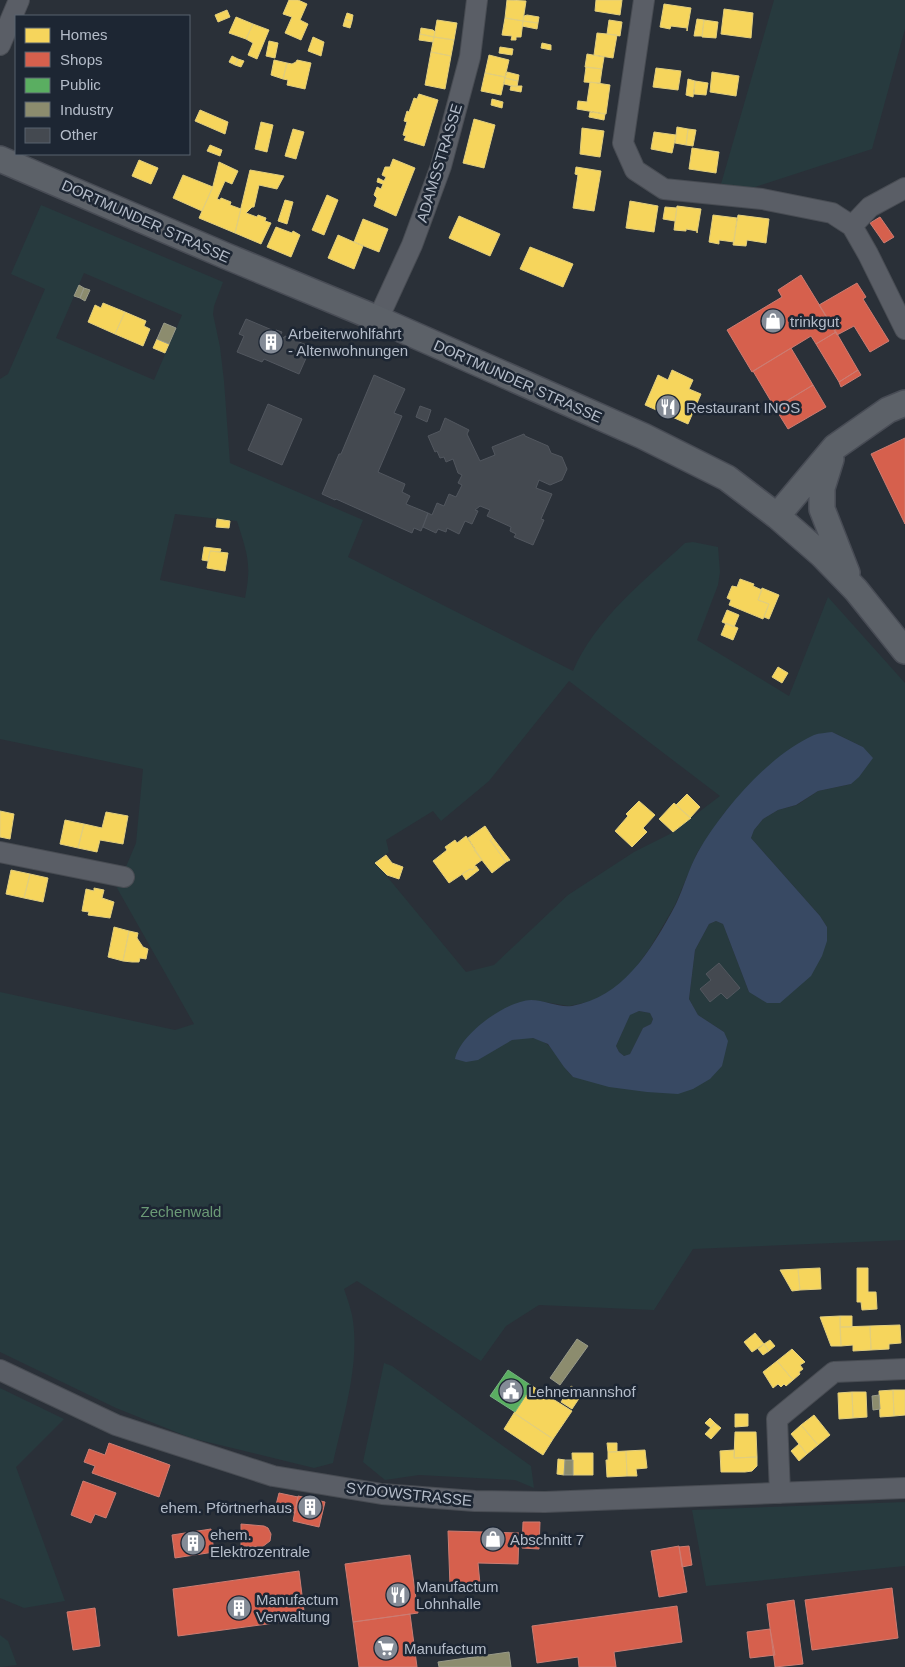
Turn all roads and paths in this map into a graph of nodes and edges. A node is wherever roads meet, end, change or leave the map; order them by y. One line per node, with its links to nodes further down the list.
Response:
1 (19, 0): 4 (street)
2 (477, 0): 8 (street, ADAMSSTRASSE)
3 (644, 0): 7 (street)
4 (0, 45)
5 (0, 159): 8 (main road, DORTMUNDER STRASSE)
6 (905, 188): 7 (street)
7 (852, 226): 9 (street)
8 (378, 320): 12 (main road, DORTMUNDER STRASSE)
9 (905, 329)
10 (905, 403): 11 (main road)
11 (835, 447): 12 (main road); 13 (main road)
12 (777, 516): 13 (main road, DORTMUNDER STRASSE)
13 (851, 585): 14 (main road)
14 (905, 651)
15 (0, 852): 16 (street)
16 (124, 877)
17 (905, 1369): 20 (street)
18 (0, 1370): 20 (street, SYDOWSTRASSE)
19 (905, 1488): 20 (street, SYDOWSTRASSE)
20 (780, 1493)

